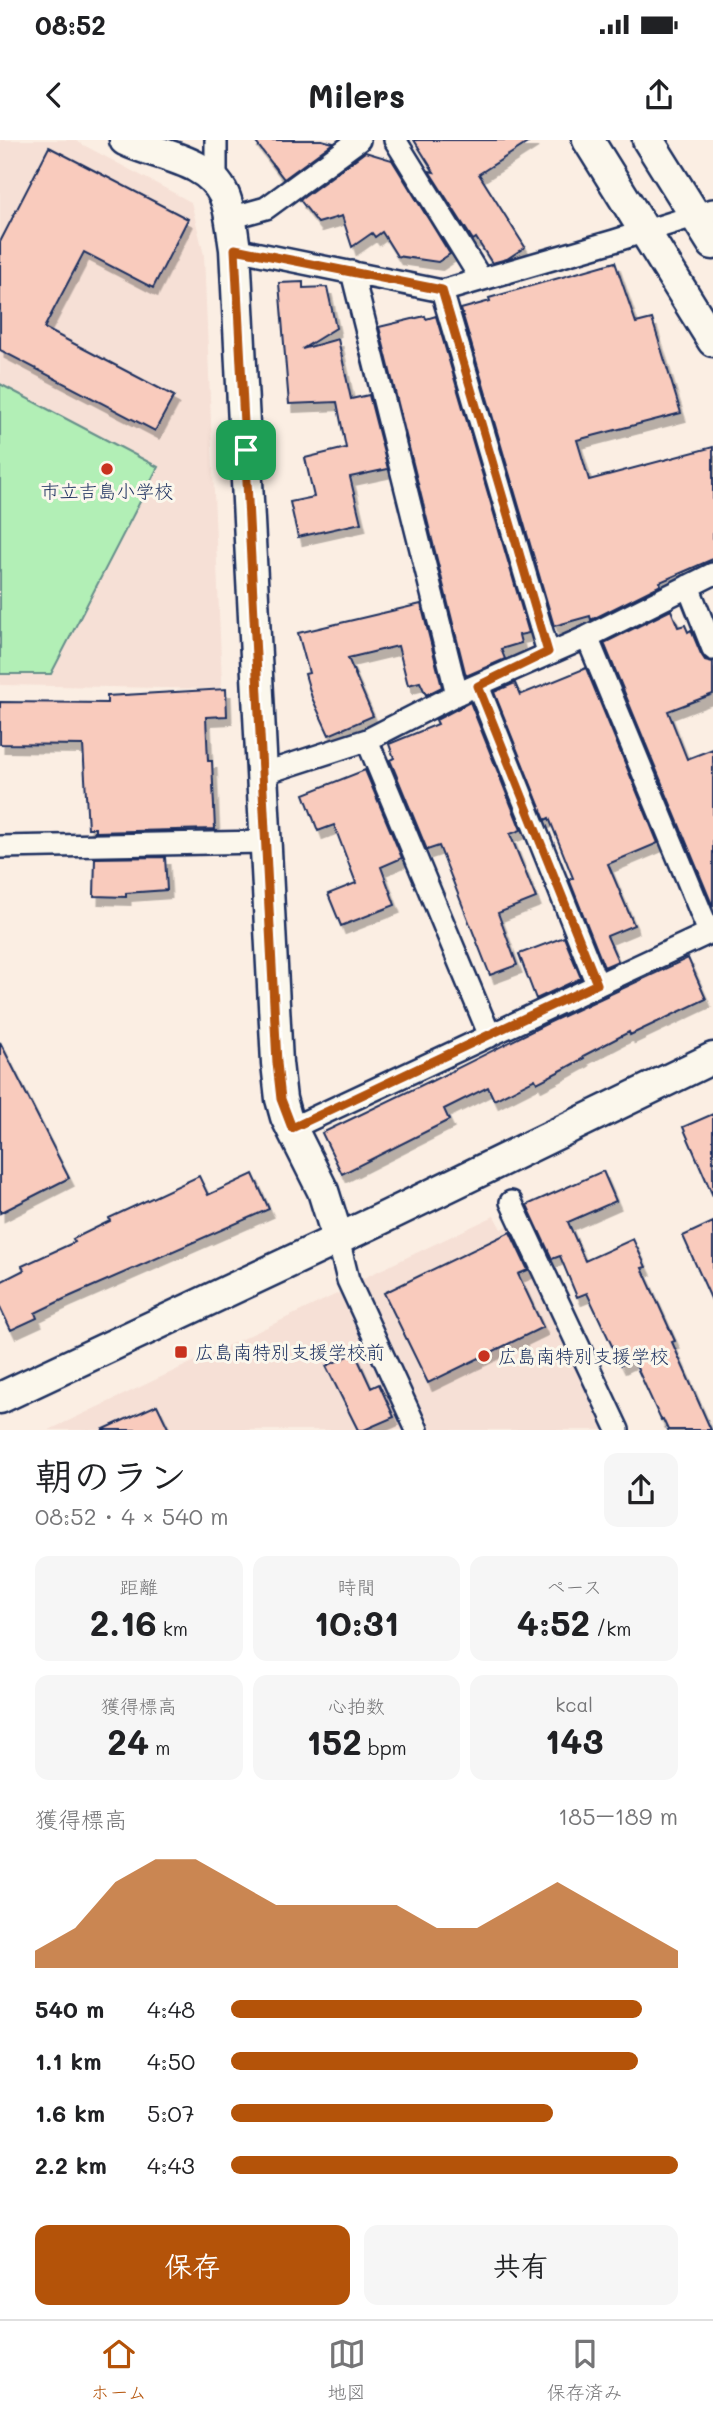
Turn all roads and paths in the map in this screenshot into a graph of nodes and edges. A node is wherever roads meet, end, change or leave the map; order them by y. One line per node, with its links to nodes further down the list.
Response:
1 (125, 140): 7 (street)
2 (216, 140): 7 (street)
3 (359, 140): 9 (street)
4 (395, 140): 14 (street)
5 (588, 140): 10 (street)
6 (648, 140): 8 (street)
7 (216, 181): 9 (street)
8 (704, 213): 10 (street); 11 (street)
9 (230, 218): 12 (street)
10 (643, 232): 14 (street); 16 (street)
11 (713, 244)
12 (235, 249): 13 (street); 25 (street)
13 (352, 272): 15 (street); 23 (street)
14 (481, 279): 15 (street)
15 (442, 290): 21 (street)
16 (713, 341)
17 (713, 574): 18 (street)
18 (688, 586): 19 (street); 20 (street)
19 (587, 637): 21 (street); 28 (street)
20 (713, 649)
21 (548, 652): 22 (street)
22 (478, 686): 23 (street); 29 (street)
23 (457, 694): 24 (street)
24 (367, 740): 25 (street); 30 (street)
25 (262, 774): 26 (street)
26 (265, 842): 27 (street); 32 (street)
27 (0, 847)
28 (711, 931): 29 (street)
29 (597, 984): 30 (street)
30 (490, 1036): 32 (street)
31 (713, 1058): 34 (street)
32 (292, 1128): 34 (street)
33 (511, 1202): 37 (street)
34 (338, 1239): 35 (street); 36 (street)
35 (0, 1398)
36 (417, 1430)
37 (618, 1430)

